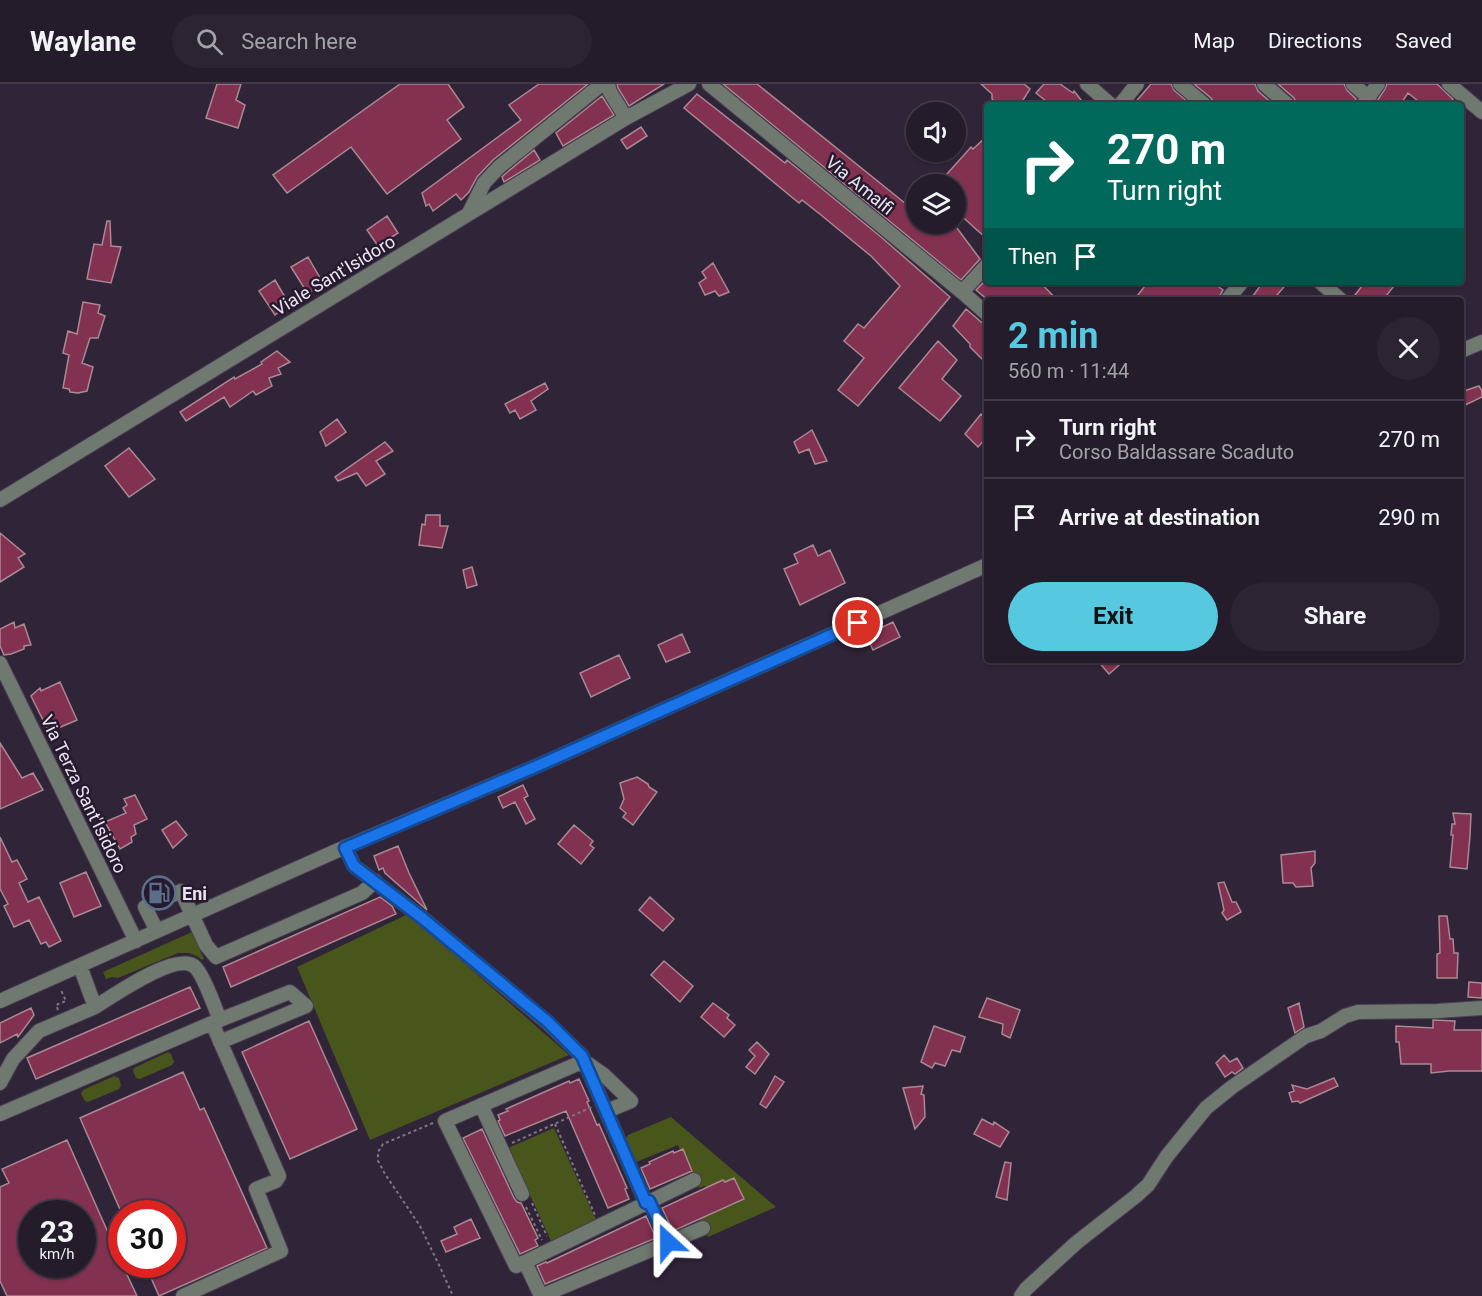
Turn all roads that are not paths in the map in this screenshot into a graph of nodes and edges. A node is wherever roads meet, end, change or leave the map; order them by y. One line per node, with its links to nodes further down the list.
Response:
1 (602, 84): 19 (street)
2 (608, 84): 18 (street)
3 (689, 84): 18 (street, Viale Sant'Isidoro)
4 (709, 84): 23 (street, Via Amalfi)
5 (1087, 84): 12 (street)
6 (1137, 84): 13 (street)
7 (1180, 84): 14 (street)
8 (1264, 84): 15 (street)
9 (1353, 84): 16 (street)
10 (1378, 84): 16 (street)
11 (1449, 84): 17 (street)
12 (1108, 102)
13 (1122, 102)
14 (1201, 102)
15 (1285, 102)
16 (1366, 102)
17 (1482, 112)
18 (626, 118): 19 (street, Viale Sant'Isidoro)
19 (469, 214): 29 (street, Viale Sant'Isidoro)
20 (984, 268): 23 (street)
21 (1240, 285): 24 (street)
22 (1324, 285): 25 (street)
23 (962, 292): 26 (street, Via Amalfi)
24 (1230, 297)
25 (1338, 297)
26 (984, 311)
27 (1482, 342): 28 (street)
28 (1464, 350)
29 (0, 500)
30 (984, 566): 32 (street)
31 (0, 663): 36 (street, Via Terza Sant'Isidoro)
32 (345, 848): 33 (street); 34 (street)
33 (375, 881): 34 (street); 43 (street)
34 (192, 915): 35 (street); 35 (street)
35 (157, 931): 36 (street)
36 (136, 941): 37 (street)
37 (80, 966): 38 (street); 39 (street)
38 (0, 1001)
39 (95, 1007): 41 (street); 44 (street)
40 (1482, 1008): 56 (street)
41 (216, 1022): 42 (street); 42 (street); 47 (street)
42 (220, 1042): 54 (street)
43 (584, 1061): 45 (street); 46 (street); 46 (street)
44 (0, 1083)
45 (482, 1105): 49 (street); 53 (street)
46 (607, 1111): 50 (street)
47 (0, 1114)
48 (694, 1180): 50 (street)
49 (526, 1200)
50 (648, 1202): 52 (street); 53 (street)
51 (703, 1227): 52 (street)
52 (668, 1242): 55 (street)
53 (525, 1262): 55 (street)
54 (183, 1296)
55 (541, 1296)
56 (1021, 1296)

